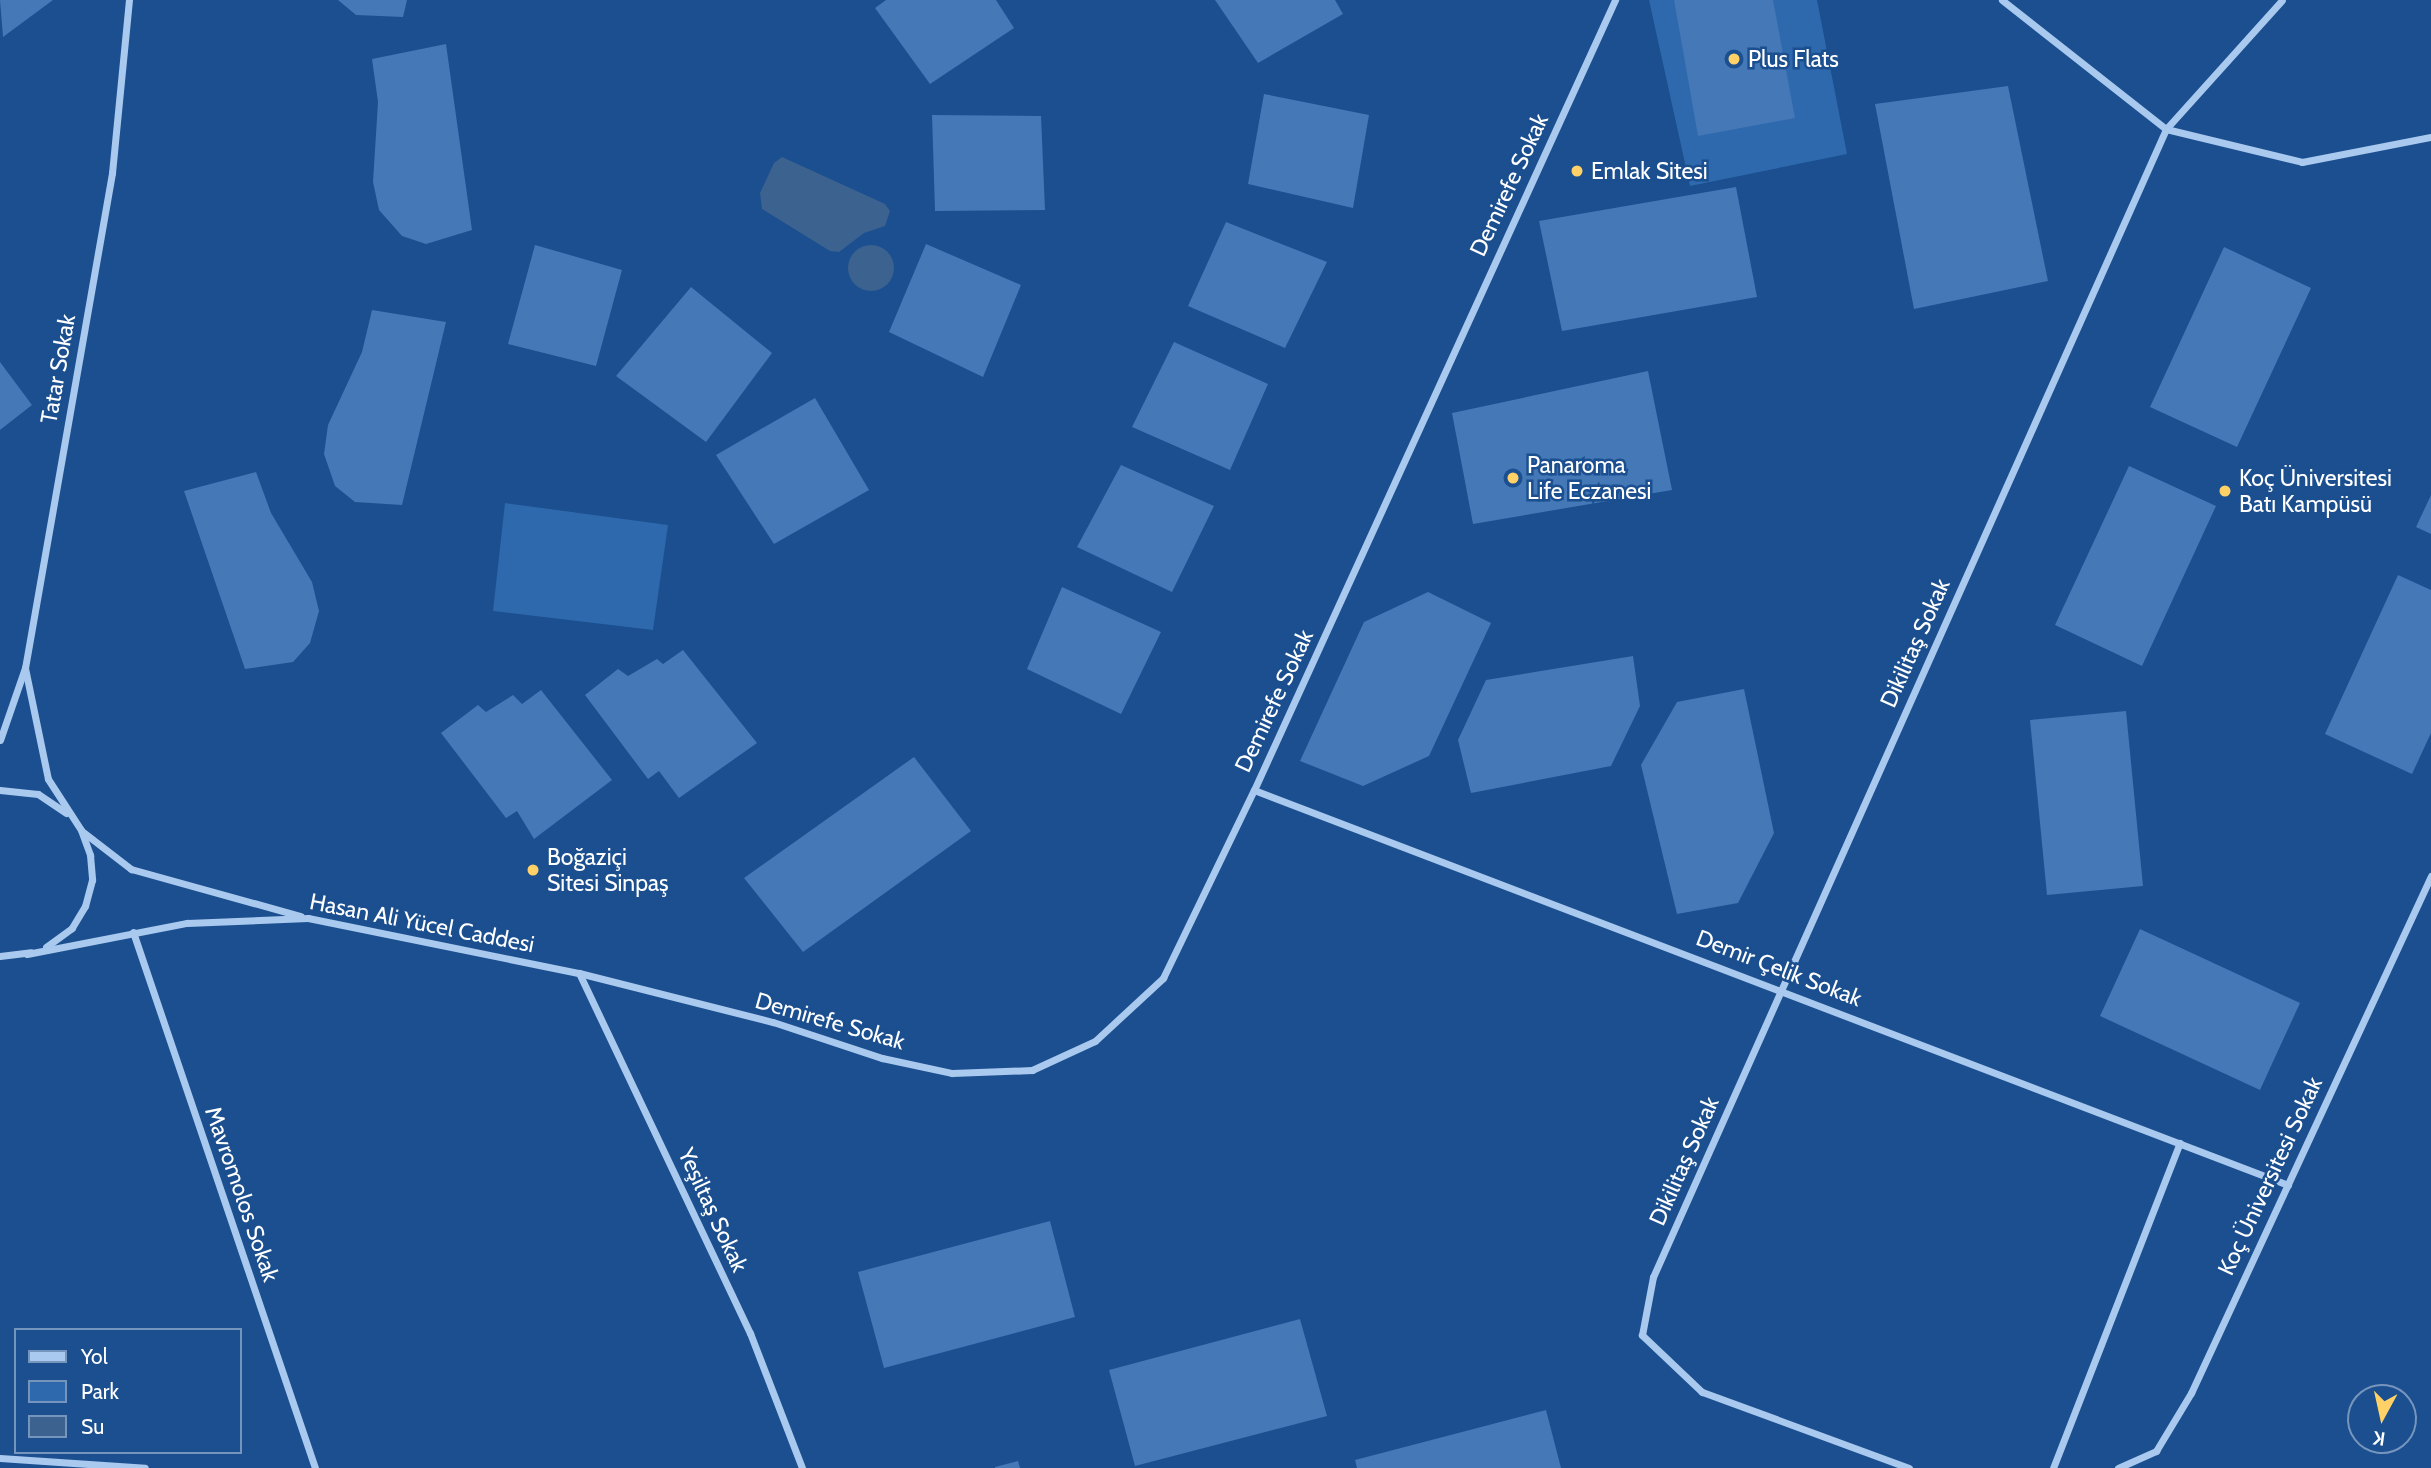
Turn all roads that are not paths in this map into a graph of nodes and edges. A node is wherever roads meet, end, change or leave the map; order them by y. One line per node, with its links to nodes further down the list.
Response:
1 (129, 0): 7 (street, Tatar Sokak)
2 (1615, 0): 10 (street, Demirefe Sokak)
3 (2002, 0): 5 (street)
4 (2282, 0): 5 (street, Dikilitaş Sokak)
5 (2166, 129): 6 (street); 18 (street, Dikilitaş Sokak)
6 (2431, 137)
7 (25, 668): 8 (street, Tatar Sokak); 11 (street)
8 (0, 740)
9 (0, 790): 11 (street)
10 (1254, 790): 18 (street, Demir Çelik Sokak); 19 (street, Demirefe Sokak)
11 (81, 830): 13 (street); 15 (street)
12 (2431, 876): 21 (street, Koç Üniversitesi Sokak)
13 (308, 918): 14 (street, Hasan Ali Yücel Caddesi); 17 (street, Hasan Ali Yücel Caddesi)
14 (133, 932): 15 (street, Hasan Ali Yücel Caddesi); 24 (street, Mavromolos Sokak)
15 (27, 954): 16 (street)
16 (0, 956)
17 (579, 973): 19 (street, Hasan Ali Yücel Caddesi); 25 (street, Yeşiltaş Sokak)
18 (1782, 989): 20 (street, Demir Çelik Sokak); 26 (street, Dikilitaş Sokak)
19 (722, 1012)
20 (2180, 1143): 21 (street, Demir Çelik Sokak); 27 (street)
21 (2288, 1185): 28 (street, Koç Üniversitesi Sokak)
22 (0, 1458): 23 (street)
23 (145, 1468)
24 (315, 1468)
25 (802, 1468)
26 (1909, 1468)
27 (2053, 1468)
28 (2118, 1468)

